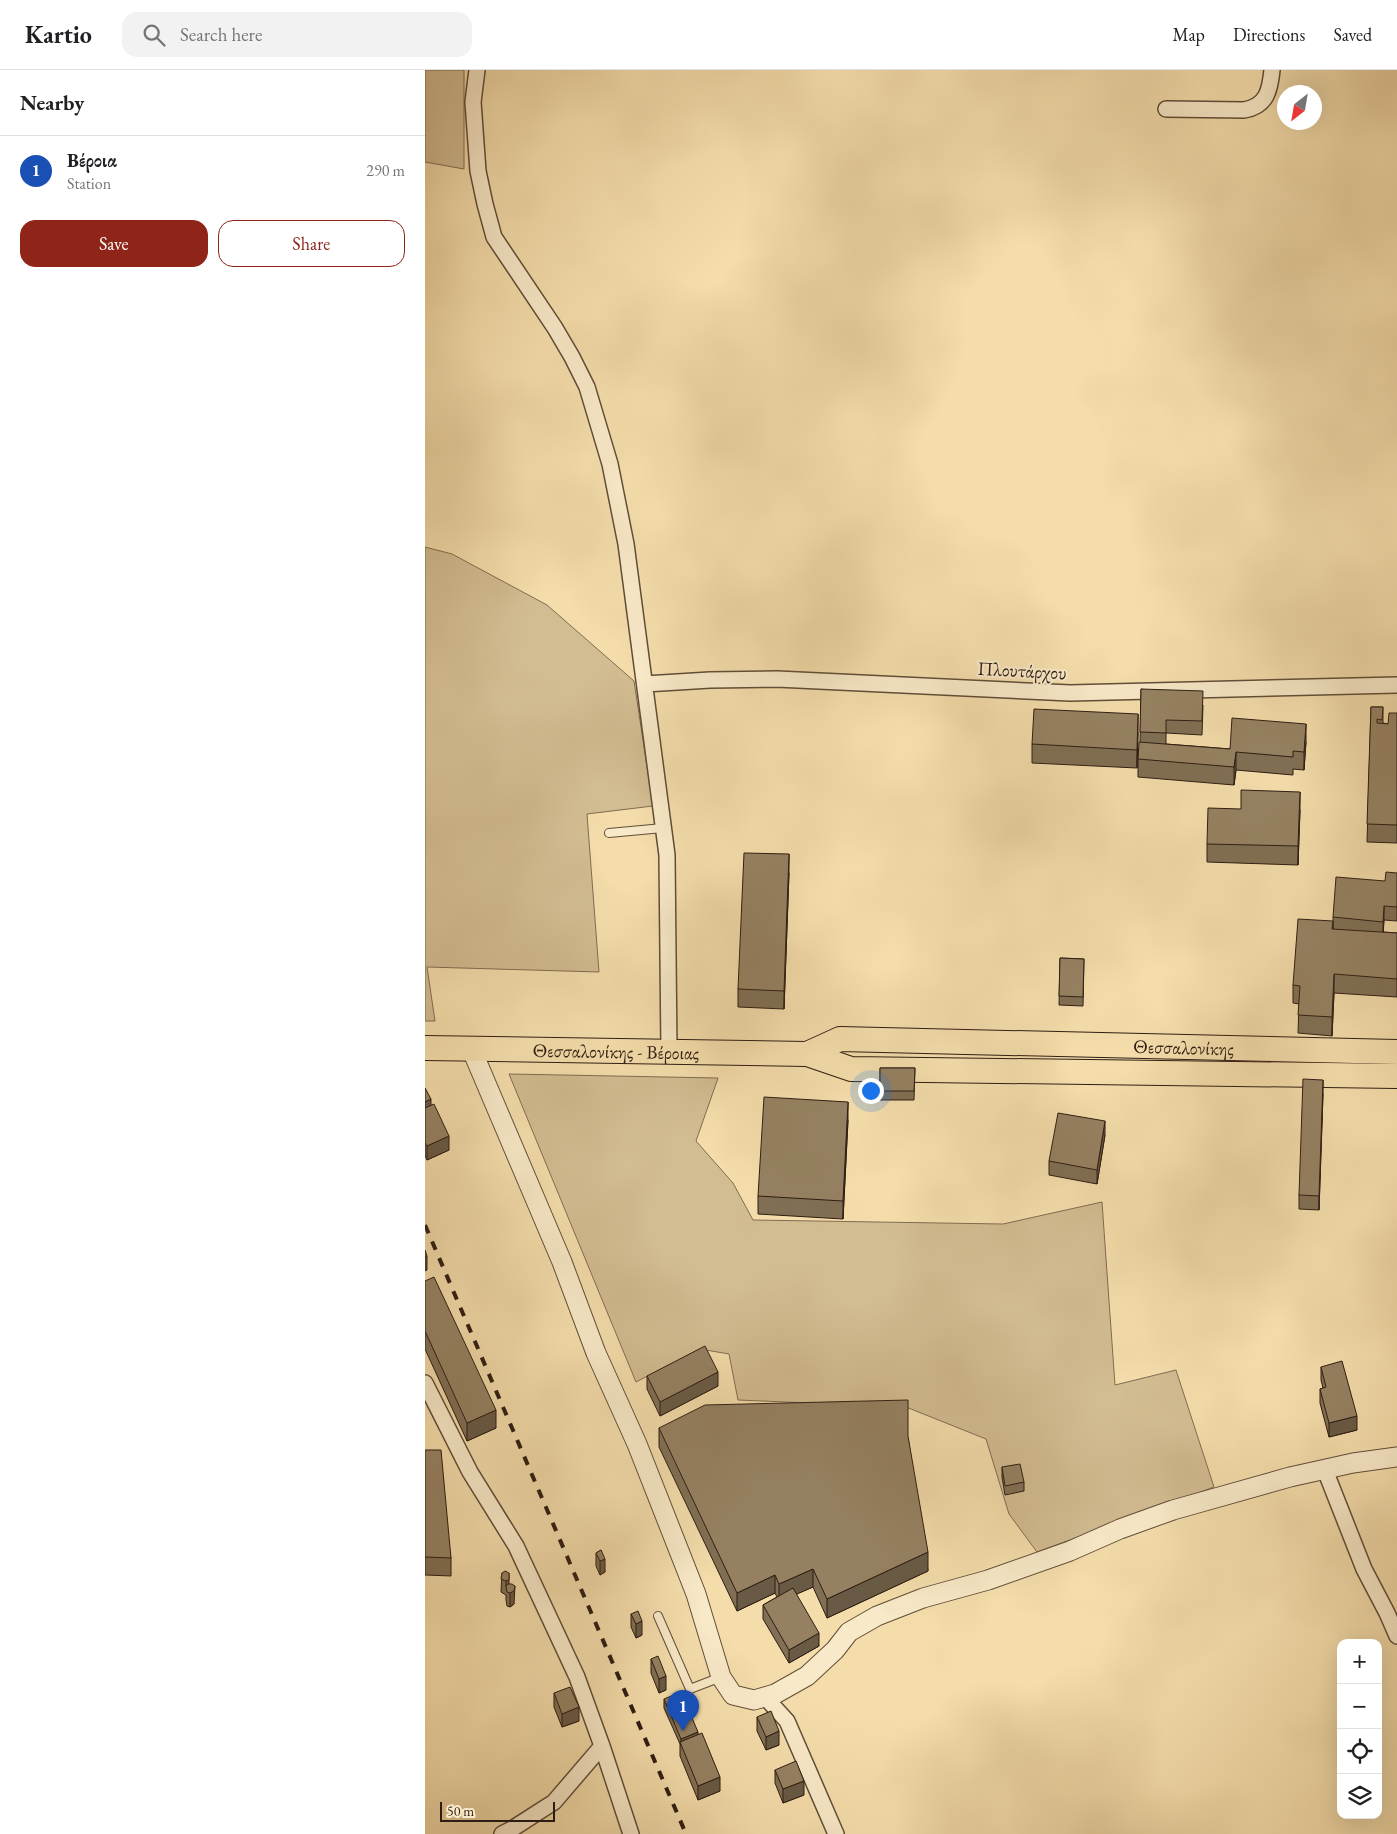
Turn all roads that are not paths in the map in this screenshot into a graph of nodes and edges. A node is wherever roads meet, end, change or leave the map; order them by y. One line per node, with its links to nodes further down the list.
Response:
1 (477, 70): 4 (street)
2 (1272, 70): 3 (street)
3 (1166, 109)
4 (645, 684): 5 (street, Πλουτάρχου); 6 (street)
5 (1397, 685)
6 (663, 828): 7 (lane); 11 (street)
7 (609, 833)
8 (971, 1042): 12 (main road, Θεσσαλονίκης); 13 (main road, Θεσσαλονίκης - Βέροιας)
9 (425, 1048): 10 (main road, Θεσσαλονίκης - Βέροιας)
10 (471, 1048): 11 (main road, Θεσσαλονίκης - Βέροιας); 22 (street)
11 (669, 1052): 13 (main road, Θεσσαλονίκης - Βέροιας)
12 (1397, 1052)
13 (807, 1054): 14 (main road, Θεσσαλονίκης - Βέροιας)
14 (975, 1071): 15 (main road, Θεσσαλονίκης)
15 (1397, 1076)
16 (425, 1383): 24 (street)
17 (1397, 1456): 18 (street)
18 (1325, 1470): 19 (street); 23 (street)
19 (1392, 1612): 21 (street)
20 (658, 1616): 22 (lane)
21 (1397, 1636)
22 (721, 1677): 23 (street)
23 (765, 1697): 27 (street)
24 (602, 1746): 25 (street); 26 (street)
25 (502, 1834)
26 (631, 1834)
27 (836, 1834)

